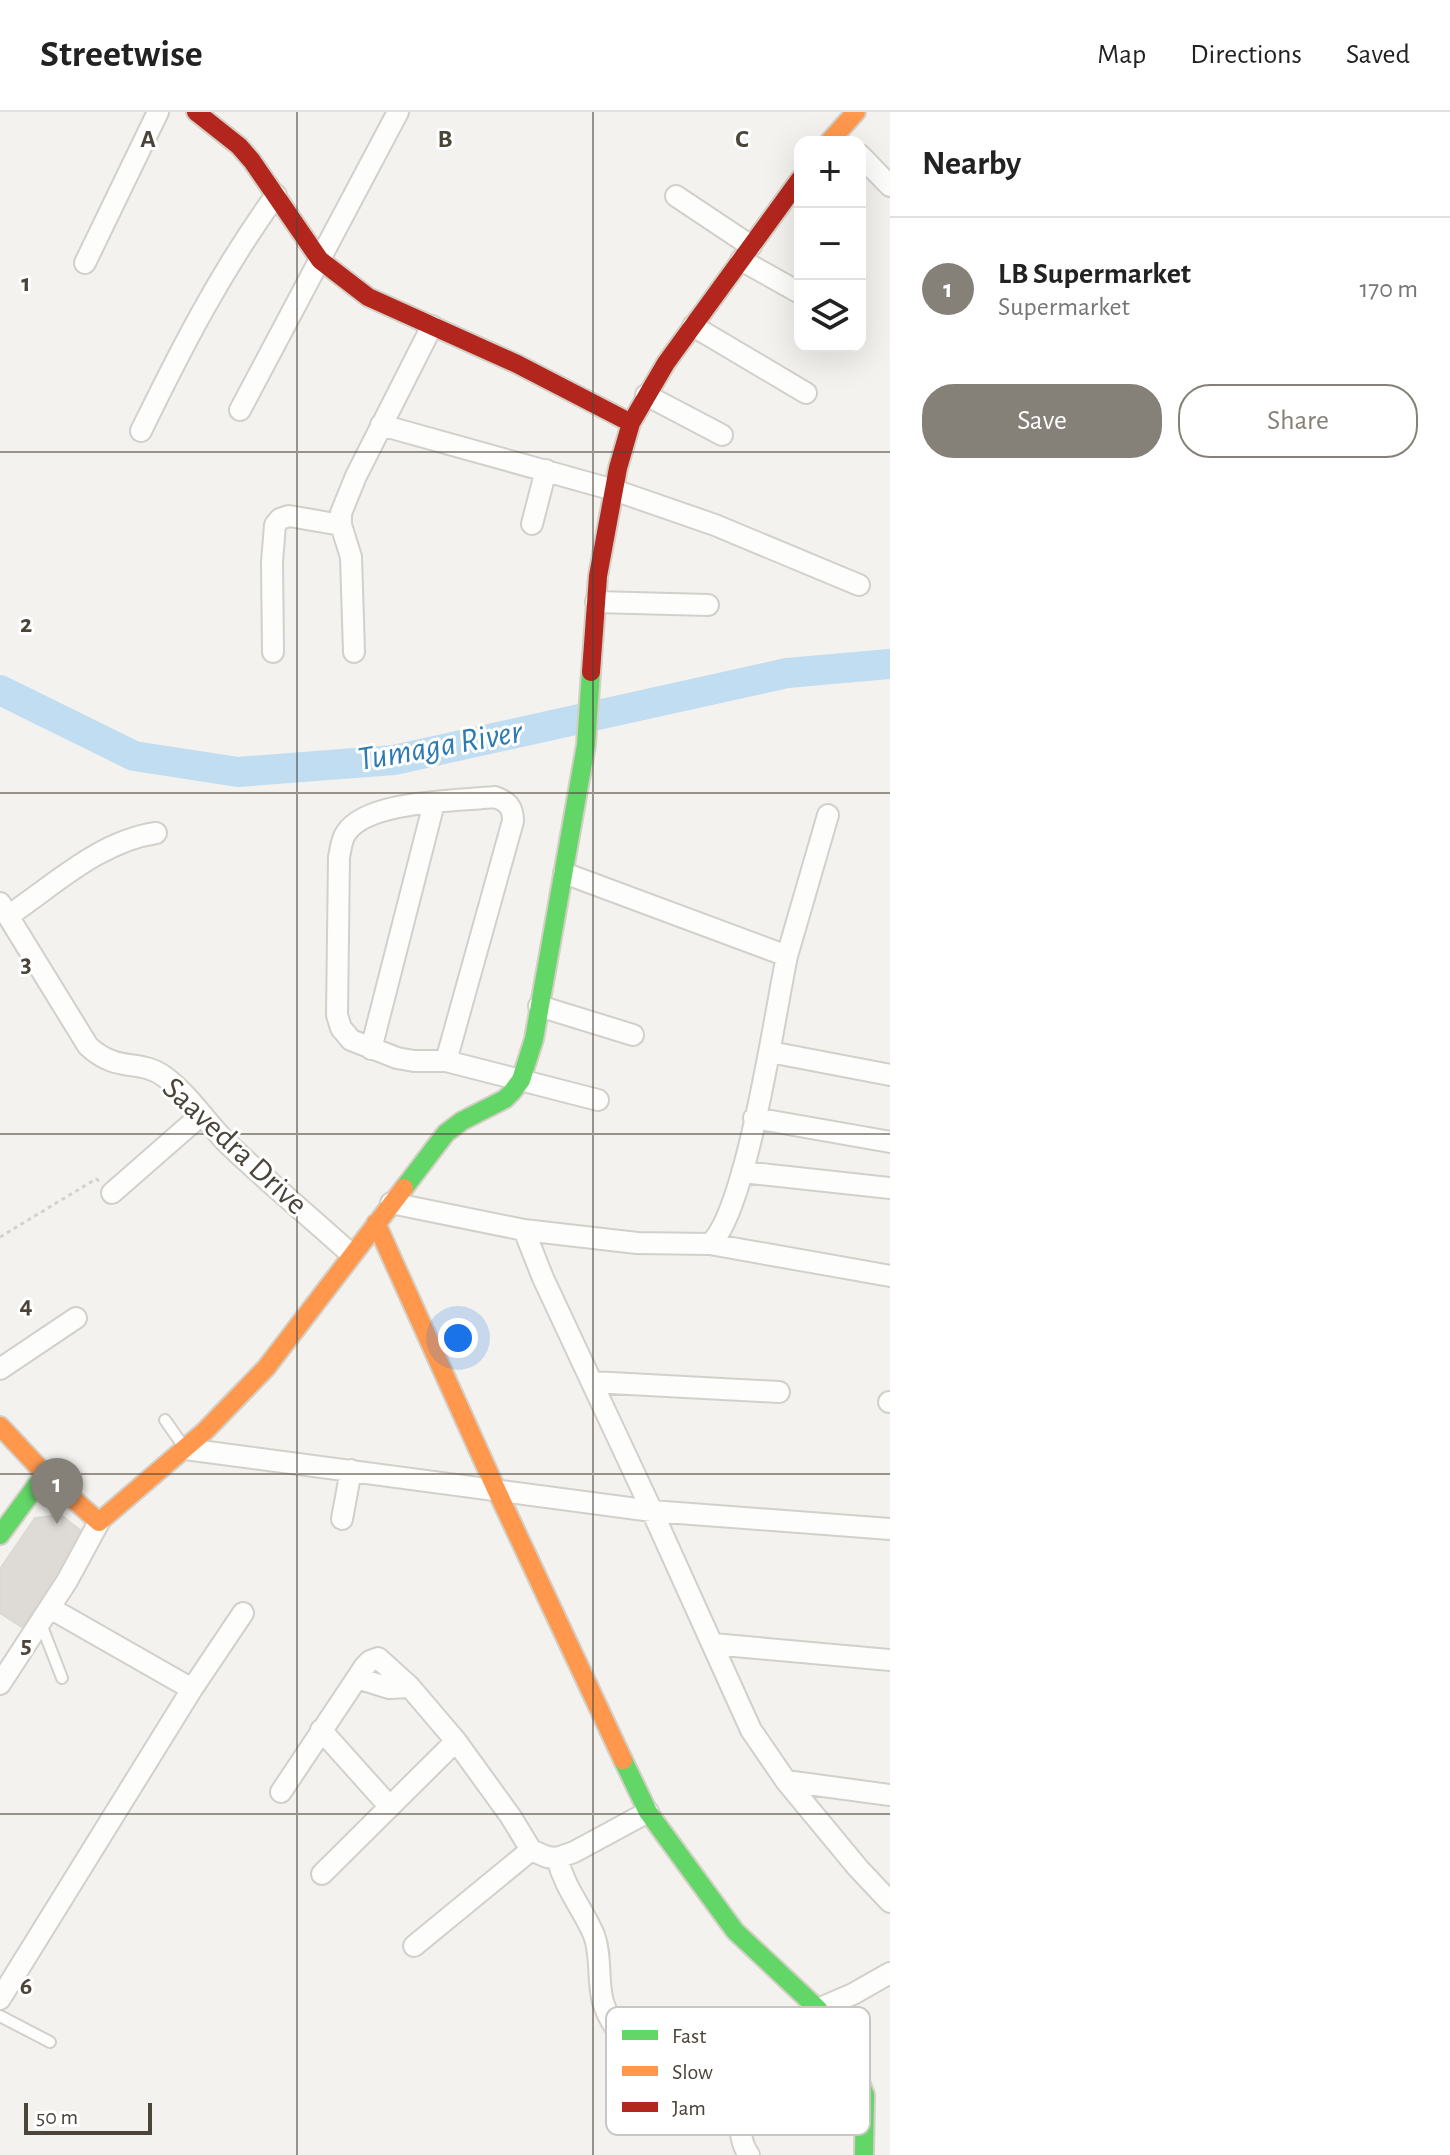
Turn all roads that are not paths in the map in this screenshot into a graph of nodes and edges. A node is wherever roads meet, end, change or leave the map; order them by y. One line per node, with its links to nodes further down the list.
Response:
1 (158, 112): 13 (street)
2 (196, 112): 9 (main road)
3 (398, 112): 12 (street)
4 (856, 112): 5 (main road)
5 (839, 136)
6 (866, 161): 7 (street)
7 (890, 186)
8 (794, 187): 11 (main road)
9 (276, 195): 12 (main road); 22 (street)
10 (676, 196): 11 (street)
11 (746, 253): 14 (street); 16 (main road)
12 (320, 260): 15 (main road); 19 (street)
13 (85, 263)
14 (794, 289)
15 (432, 326): 20 (main road); 21 (street)
16 (693, 326): 17 (street); 18 (main road)
17 (806, 393)
18 (646, 395): 20 (main road); 23 (street)
19 (240, 410)
20 (631, 423): 25 (main road)
21 (381, 425): 24 (street); 27 (street)
22 (141, 431)
23 (722, 435)
24 (546, 470): 25 (street); 26 (street)
25 (614, 490): 28 (street); 29 (main road)
26 (532, 524)
27 (341, 525): 31 (street); 32 (street)
28 (859, 585)
29 (596, 602): 30 (street); 36 (main road)
30 (708, 605)
31 (273, 652)
32 (354, 652)
33 (434, 803): 41 (street); 41 (street); 43 (street)
34 (828, 815): 38 (street)
35 (156, 833): 37 (street)
36 (564, 873): 38 (street); 39 (main road)
37 (4, 910): 47 (street, Saavedra Drive)
38 (787, 956): 42 (street)
39 (539, 1006): 40 (street); 45 (main road)
40 (633, 1035)
41 (371, 1049): 43 (street)
42 (770, 1052): 44 (street); 48 (street)
43 (446, 1061): 45 (street)
44 (890, 1075)
45 (521, 1080): 46 (street); 53 (main road)
46 (598, 1100)
47 (200, 1116): 52 (street); 57 (street, Saavedra Drive)
48 (754, 1118): 49 (street); 50 (street)
49 (890, 1140)
50 (742, 1172): 51 (street); 56 (street)
51 (890, 1188)
52 (112, 1193)
53 (391, 1203): 54 (main road); 55 (street)
54 (376, 1223): 57 (main road); 68 (main road)
55 (524, 1230): 56 (street); 61 (street)
56 (710, 1244): 58 (street)
57 (351, 1254): 65 (main road)
58 (890, 1276)
59 (76, 1318): 60 (street)
60 (0, 1369)
61 (592, 1382): 62 (street); 69 (street)
62 (779, 1392)
63 (165, 1420): 65 (lane)
64 (0, 1426): 67 (main road)
65 (185, 1449): 66 (street); 71 (main road)
66 (351, 1470): 68 (street); 70 (street)
67 (45, 1474): 71 (main road); 73 (main road)
68 (496, 1489): 69 (street); 87 (main road)
69 (652, 1511): 72 (street); 76 (street)
70 (342, 1519)
71 (99, 1522): 75 (street)
72 (890, 1529)
73 (0, 1535)
74 (243, 1613): 80 (street)
75 (45, 1615): 78 (lane); 79 (street); 80 (street)
76 (713, 1644): 77 (street); 83 (street)
77 (890, 1660)
78 (62, 1678)
79 (0, 1684)
80 (192, 1689): 94 (street)
81 (321, 1730): 82 (street); 84 (street); 86 (street)
82 (456, 1741): 86 (street); 88 (street)
83 (786, 1781): 85 (street); 91 (street)
84 (281, 1792)
85 (890, 1795)
86 (390, 1807): 90 (street)
87 (648, 1812): 89 (street); 95 (main road)
88 (531, 1850): 89 (street); 92 (street)
89 (557, 1858): 97 (street)
90 (322, 1874)
91 (890, 1902)
92 (414, 1946)
93 (890, 1973): 96 (street)
94 (0, 1999)
95 (816, 2007)
96 (823, 2007)
97 (606, 2009)
98 (0, 2016): 99 (lane)
99 (50, 2042)
100 (741, 2135): 102 (street)
101 (864, 2135): 103 (main road)
102 (749, 2155)
103 (864, 2155)

